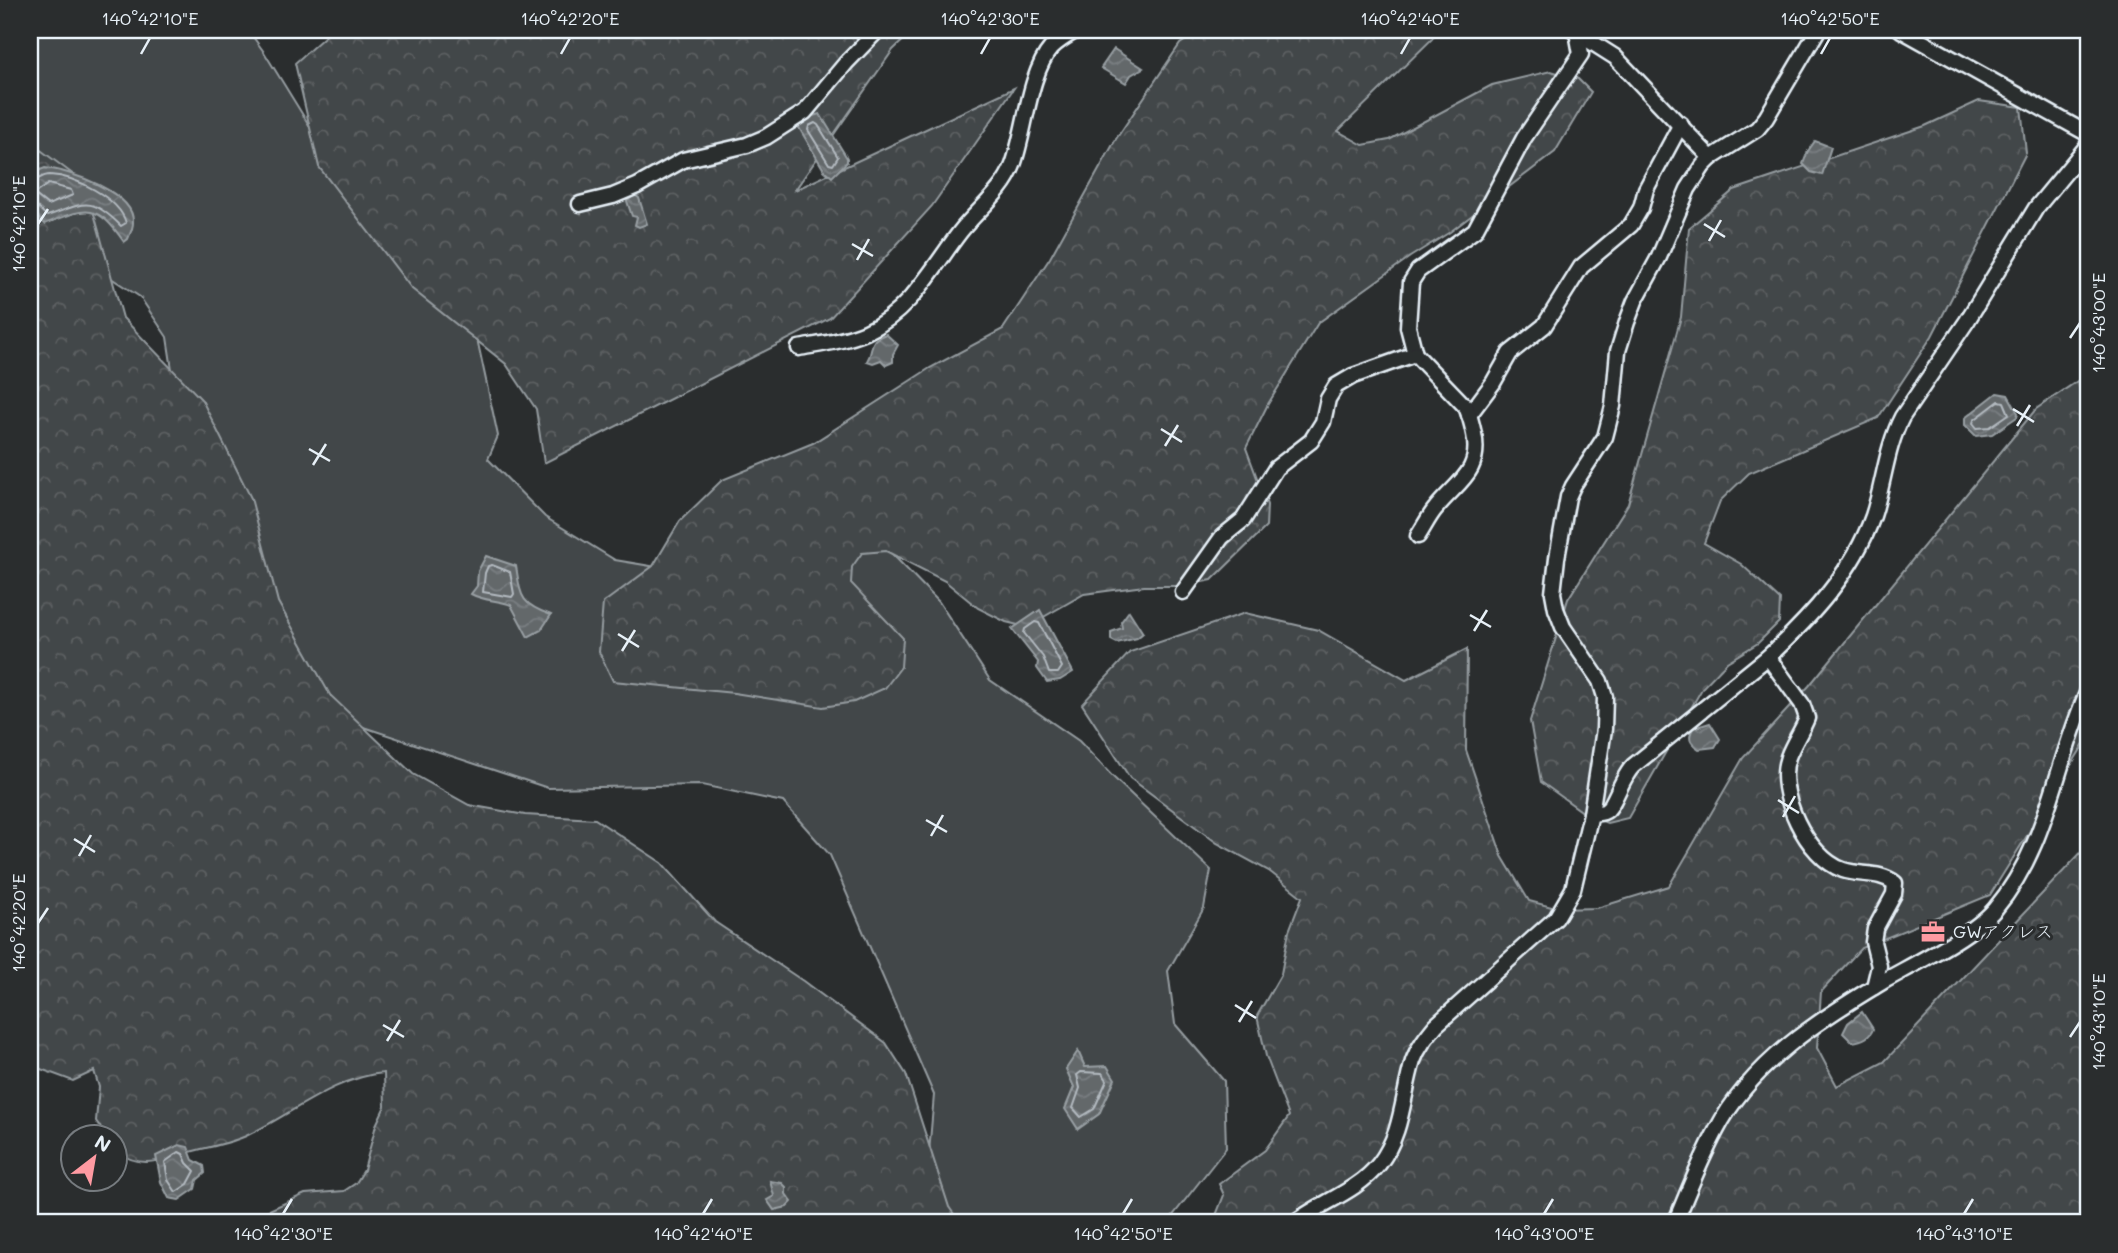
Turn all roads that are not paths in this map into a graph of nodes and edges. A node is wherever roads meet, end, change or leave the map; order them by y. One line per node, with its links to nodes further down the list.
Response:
1 (878, 30): 13 (street)
2 (1077, 30): 14 (street)
3 (1179, 30): 4 (street)
4 (1186, 30)
5 (1818, 30): 11 (street)
6 (1900, 30): 9 (street)
7 (1574, 31): 8 (street); 15 (street)
8 (1681, 124): 11 (street); 16 (street)
9 (2088, 134)
10 (2088, 145): 12 (street)
11 (1711, 158): 21 (street)
12 (2083, 163): 19 (street)
13 (580, 204)
14 (799, 348)
15 (1415, 354): 16 (street); 18 (street)
16 (1469, 415): 17 (street)
17 (1418, 536)
18 (1183, 592)
19 (1768, 657): 21 (street); 22 (street)
20 (2088, 691): 22 (street)
21 (1591, 814): 23 (street)
22 (1874, 988): 24 (street)
23 (1294, 1223)
24 (1675, 1223)

